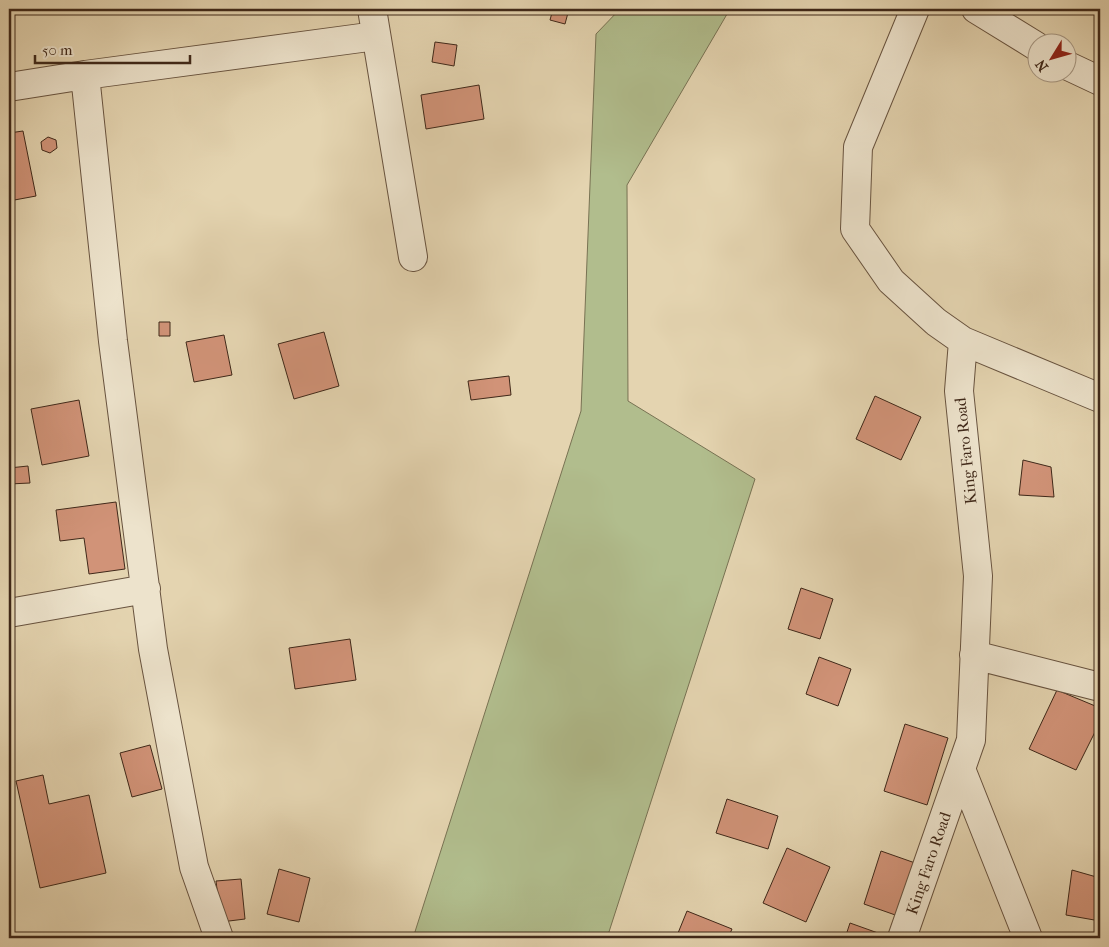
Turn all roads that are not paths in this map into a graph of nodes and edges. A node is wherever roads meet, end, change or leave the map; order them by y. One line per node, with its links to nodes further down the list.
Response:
1 (372, 9): 4 (street)
2 (915, 9): 11 (street)
3 (976, 9): 5 (street)
4 (376, 36): 7 (street); 10 (street)
5 (1026, 40)
6 (1076, 70): 8 (street)
7 (85, 74): 9 (street); 13 (street)
8 (1100, 81)
9 (9, 87)
10 (413, 257)
11 (964, 341): 12 (street); 15 (street, King Faro Road)
12 (1100, 398)
13 (146, 589): 14 (street); 18 (street)
14 (9, 613)
15 (974, 655): 16 (street); 17 (street, King Faro Road)
16 (1100, 687)
17 (961, 769): 19 (street, King Faro Road); 20 (street)
18 (219, 938)
19 (902, 938)
20 (1028, 938)

